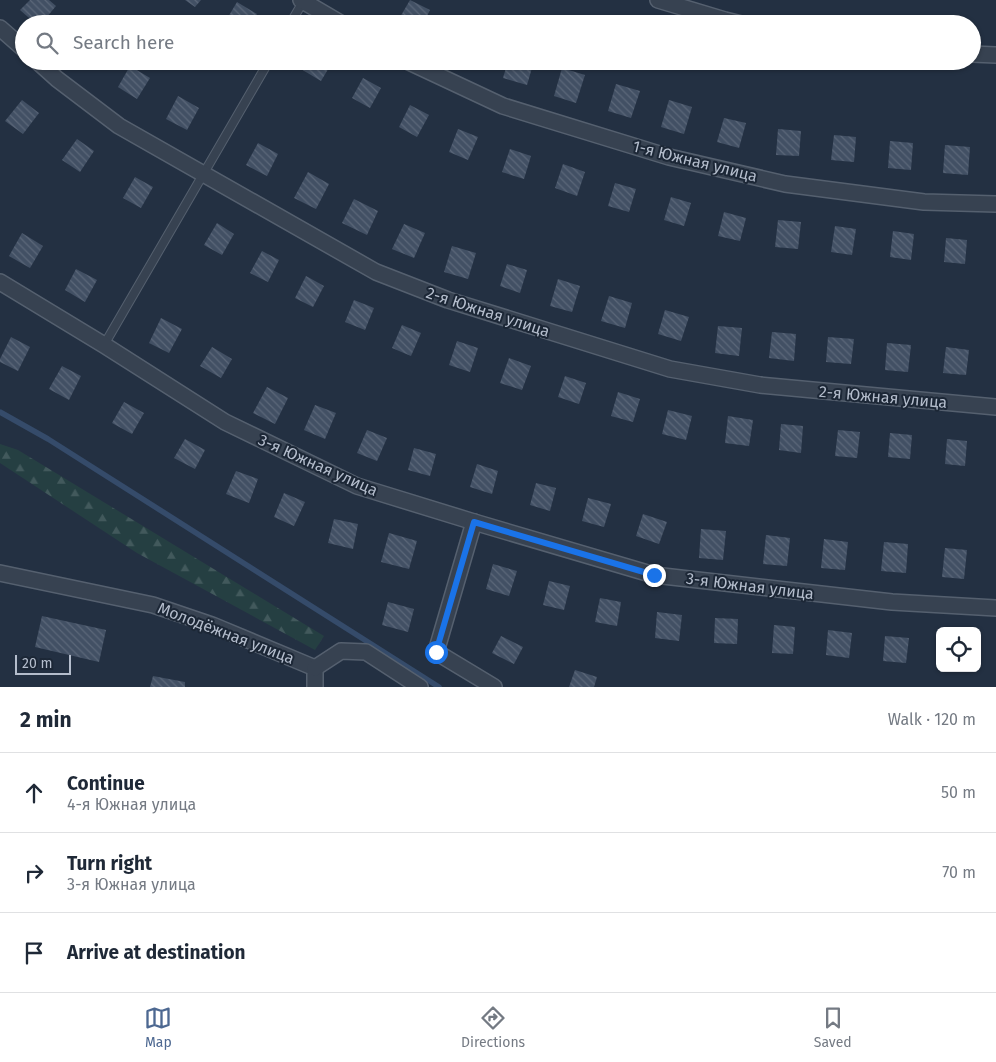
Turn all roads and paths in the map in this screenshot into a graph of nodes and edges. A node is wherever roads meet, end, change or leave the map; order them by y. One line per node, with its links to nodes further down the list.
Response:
1 (302, 0): 3 (lane); 4 (street)
2 (658, 0): 5 (street)
3 (294, 15)
4 (327, 15)
5 (708, 15)
6 (0, 28): 7 (street)
7 (15, 41)
8 (981, 54): 9 (street)
9 (996, 55)
10 (47, 70): 13 (street, 2-я Южная улица)
11 (264, 70): 13 (lane)
12 (426, 70): 14 (street, 1-я Южная улица)
13 (204, 175): 16 (lane); 17 (street, 2-я Южная улица)
14 (996, 204)
15 (0, 282): 16 (street, 3-я Южная улица)
16 (104, 345): 18 (street, 3-я Южная улица)
17 (996, 407)
18 (474, 522): 20 (street, 3-я Южная улица); 24 (street)
19 (0, 573): 21 (street, Молодёжная улица)
20 (996, 608)
21 (315, 668): 22 (street, Молодёжная улица); 23 (street)
22 (315, 687)
23 (420, 687)
24 (494, 687)

